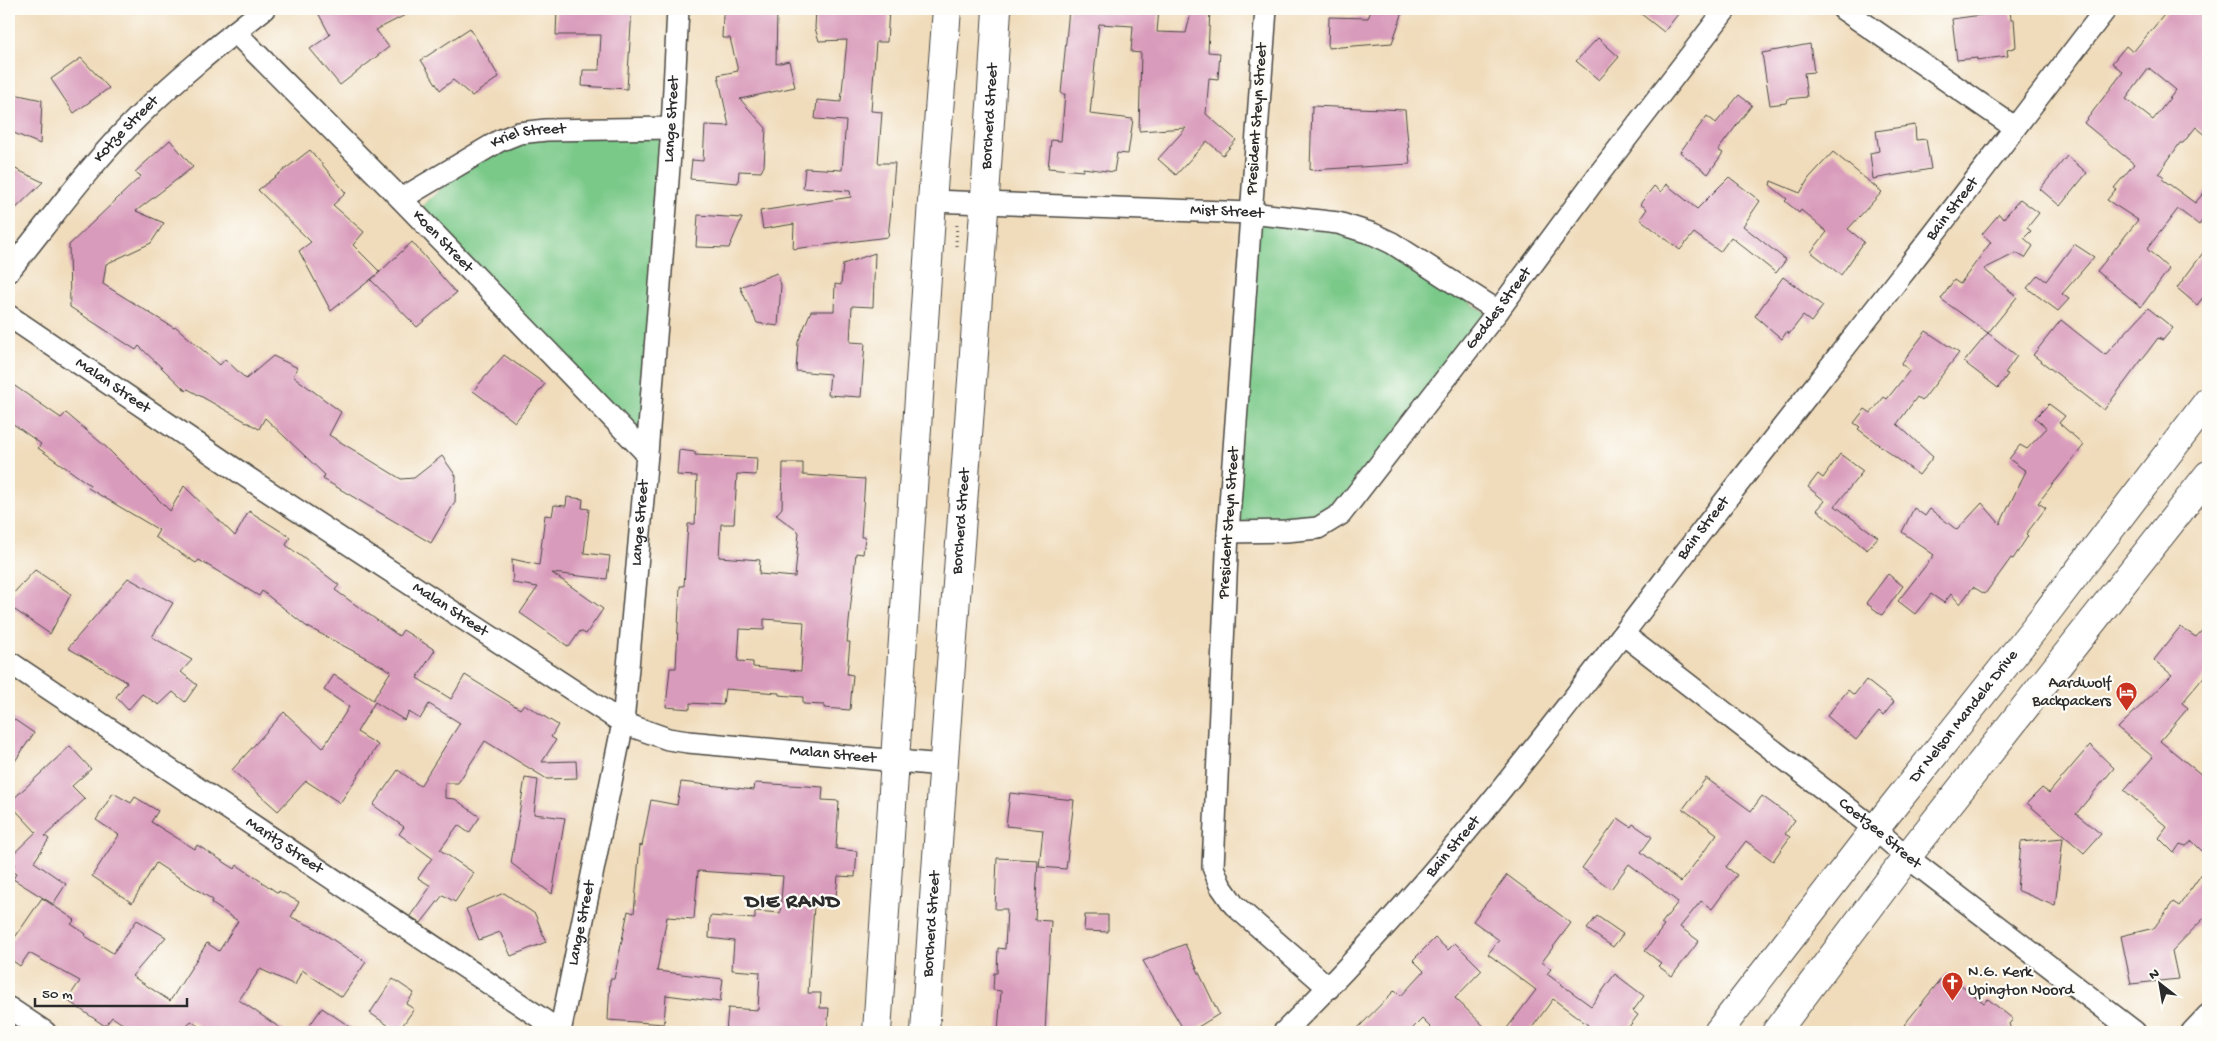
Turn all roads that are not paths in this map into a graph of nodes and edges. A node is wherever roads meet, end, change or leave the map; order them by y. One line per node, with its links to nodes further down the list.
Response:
1 (264, 9): 9 (street, Kotze Street)
2 (678, 9): 11 (street, Lange Street)
3 (947, 9): 13 (main road)
4 (997, 9): 14 (main road, Borcherd Street)
5 (1266, 9): 15 (street, President Steyn Street)
6 (1726, 9): 17 (street, Geddes Street)
7 (1844, 9): 10 (street)
8 (2106, 9): 10 (street, Bain Street)
9 (235, 32): 12 (street, Koen Street); 16 (street, Kotze Street)
10 (2014, 127): 23 (street, Bain Street)
11 (672, 128): 12 (street, Kriel Street); 20 (street, Lange Street)
12 (401, 199): 20 (street, Koen Street)
13 (932, 201): 14 (street, Mist Street); 26 (main road)
14 (986, 202): 15 (street, Mist Street); 27 (main road, Borcherd Street)
15 (1251, 213): 17 (street, Mist Street); 22 (street, President Steyn Street)
16 (9, 271)
17 (1498, 311): 22 (street, Geddes Street)
18 (9, 316): 25 (street, Malan Street)
19 (2208, 401): 28 (main road, Dr Nelson Mandela Drive)
20 (647, 454): 25 (street, Lange Street)
21 (2208, 474): 29 (main road)
22 (1228, 532): 30 (street, President Steyn Street)
23 (1624, 634): 28 (street, Coetzee Street); 30 (street, Bain Street)
24 (9, 662): 34 (street, Maritz Street)
25 (623, 723): 26 (street, Malan Street); 34 (street, Lange Street)
26 (894, 762): 27 (street, Malan Street); 35 (main road)
27 (942, 765): 36 (main road, Borcherd Street)
28 (1874, 829): 29 (street, Coetzee Street); 38 (main road, Dr Nelson Mandela Drive)
29 (1907, 857): 39 (main road); 40 (street, Coetzee Street)
30 (1329, 988): 37 (street, Bain Street)
31 (9, 1008): 33 (street)
32 (2208, 1015): 41 (street)
33 (45, 1032)
34 (560, 1032)
35 (876, 1032)
36 (925, 1032)
37 (1284, 1032)
38 (1718, 1032)
39 (1776, 1032)
40 (2135, 1032)
41 (2192, 1032)

